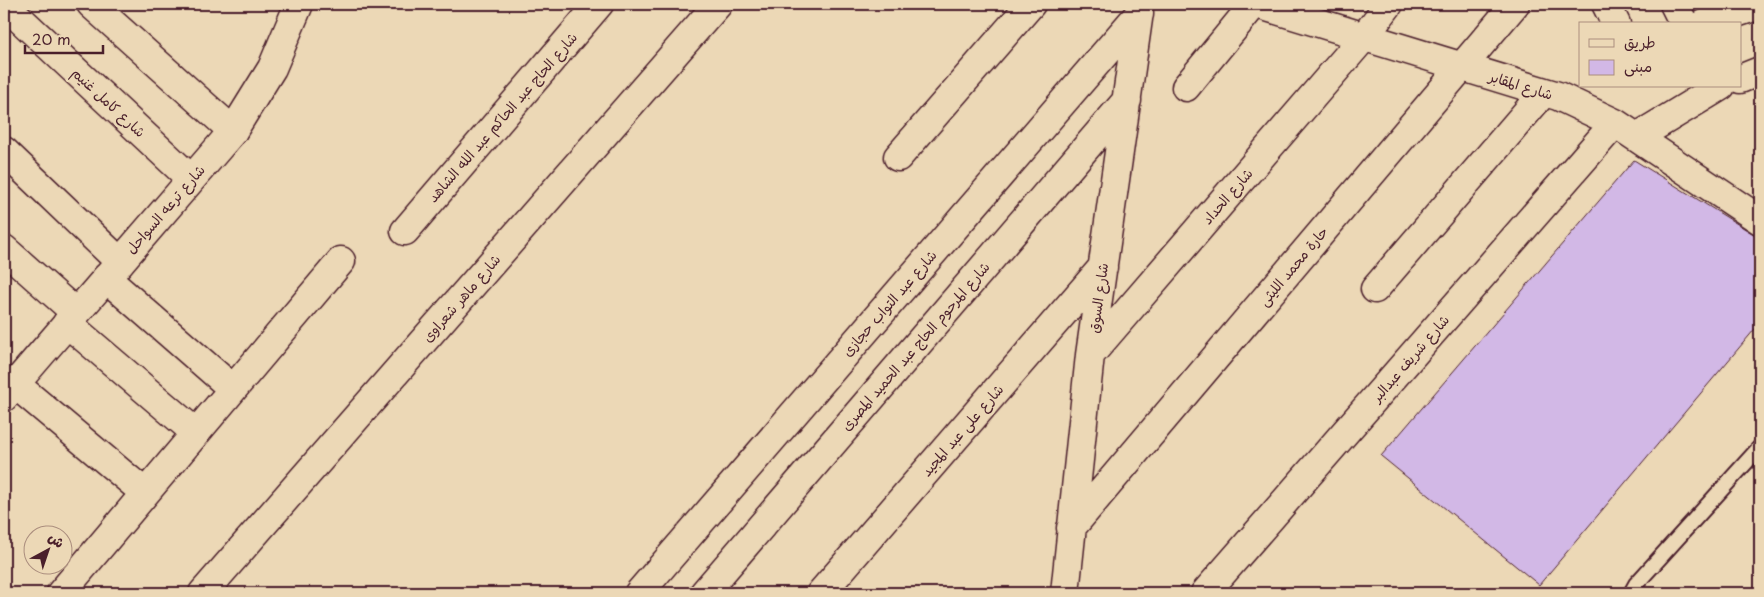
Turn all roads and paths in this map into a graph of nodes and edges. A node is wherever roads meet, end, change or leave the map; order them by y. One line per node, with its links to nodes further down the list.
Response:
1 (4, 4): 29 (street, شارع كامل غنيم)
2 (91, 4): 26 (street)
3 (299, 4): 26 (street, شارع ترعه السواحل)
4 (599, 4): 31 (street, شارع الحاج عبد الحاكم عبد الله الشاهد)
5 (718, 4): 46 (street, شارع ماهر شعراوى)
6 (1031, 4): 28 (street)
7 (1256, 4): 17 (street, شارع المقابر); 21 (street)
8 (1389, 4): 17 (street, شارع الحداد)
9 (1515, 4): 18 (street, حارة محمد الليثى)
10 (1606, 4): 14 (street)
11 (1674, 4): 15 (street)
12 (1760, 5): 16 (street)
13 (1139, 9): 24 (street, شارع السوق); 47 (street, شارع عبد التواب حجازى)
14 (1615, 22)
15 (1683, 22)
16 (1709, 22)
17 (1364, 37): 18 (street, شارع المقابر); 38 (street, شارع الحداد)
18 (1462, 67): 23 (street, شارع المقابر); 44 (street, حارة محمد الليثى)
19 (1760, 71): 20 (street)
20 (1742, 78)
21 (1186, 87)
22 (1717, 88): 25 (street, شارع شريف عبدالبر)
23 (1561, 91): 25 (street, شارع المقابر); 36 (street)
24 (1127, 100): 34 (street, شارع السوق); 48 (street, شارع المرحوم الحاج عبد الحميد المصرى)
25 (1626, 130): 30 (street, شارع المقابر); 51 (street, شارع شريف عبدالبر)
26 (233, 131): 29 (street, شارع ترعه السواحل)
27 (4, 150): 35 (street)
28 (898, 157)
29 (191, 179): 35 (street, شارع ترعه السواحل)
30 (1760, 220)
31 (405, 230)
32 (4, 249): 37 (street)
33 (341, 261): 39 (street)
34 (1103, 267): 38 (street, شارع السوق); 49 (street, شارع على عبد المجيد)
35 (113, 270): 37 (street, شارع ترعه السواحل); 39 (street)
36 (1375, 289)
37 (72, 318): 40 (street, شارع ترعه السواحل); 41 (street)
38 (1090, 355): 44 (street, شارع السوق)
39 (233, 389): 41 (street)
40 (9, 391): 43 (street)
41 (196, 433): 43 (street)
42 (1760, 447): 52 (lane)
43 (145, 493): 45 (street)
44 (1071, 528): 50 (street, شارع السوق)
45 (61, 593)
46 (203, 593)
47 (639, 593)
48 (704, 593)
49 (821, 593)
50 (1065, 593)
51 (1204, 593)
52 (1631, 593)

